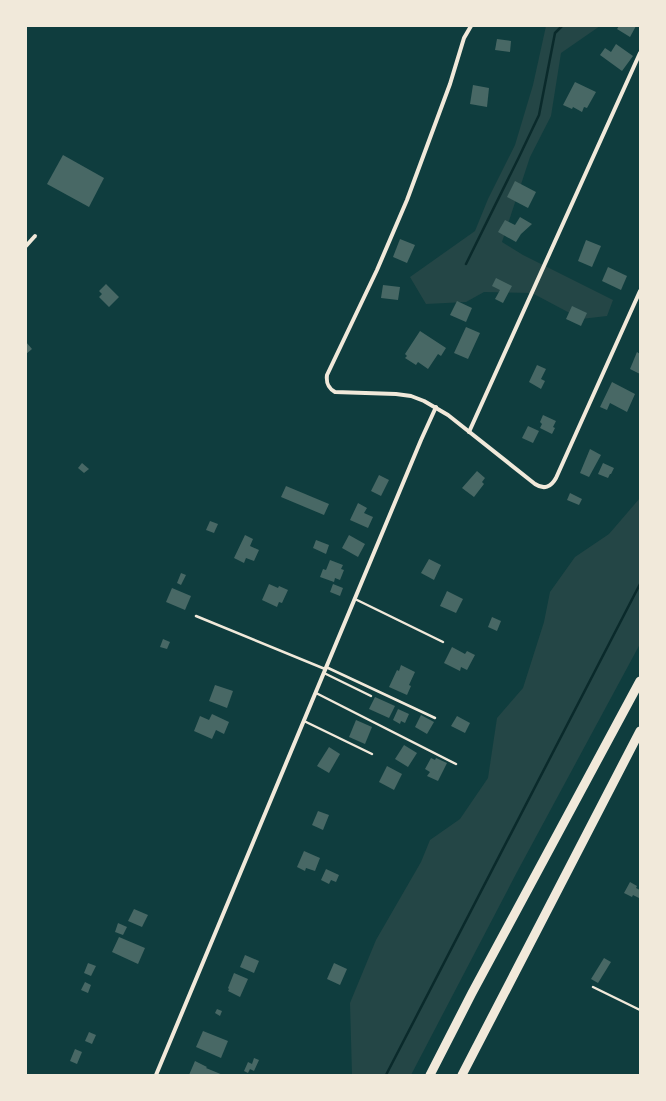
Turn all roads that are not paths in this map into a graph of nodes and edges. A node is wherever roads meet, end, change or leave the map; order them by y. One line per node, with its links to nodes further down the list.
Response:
1 (470, 26): 6 (street)
2 (640, 53): 7 (street)
3 (35, 236): 4 (street)
4 (26, 246)
5 (640, 291): 7 (street)
6 (436, 408): 7 (street); 8 (street)
7 (469, 432)
8 (355, 599): 10 (lane); 11 (street)
9 (196, 616): 11 (lane)
10 (443, 642)
11 (325, 670): 13 (street); 14 (lane); 15 (lane)
12 (640, 681): 23 (highway)
13 (316, 693): 16 (street); 19 (lane)
14 (371, 696)
15 (435, 718)
16 (304, 721): 18 (lane); 22 (street)
17 (640, 730): 24 (highway)
18 (372, 754)
19 (456, 764)
20 (593, 987): 21 (lane)
21 (640, 1010)
22 (156, 1075)
23 (430, 1075)
24 (462, 1075)

